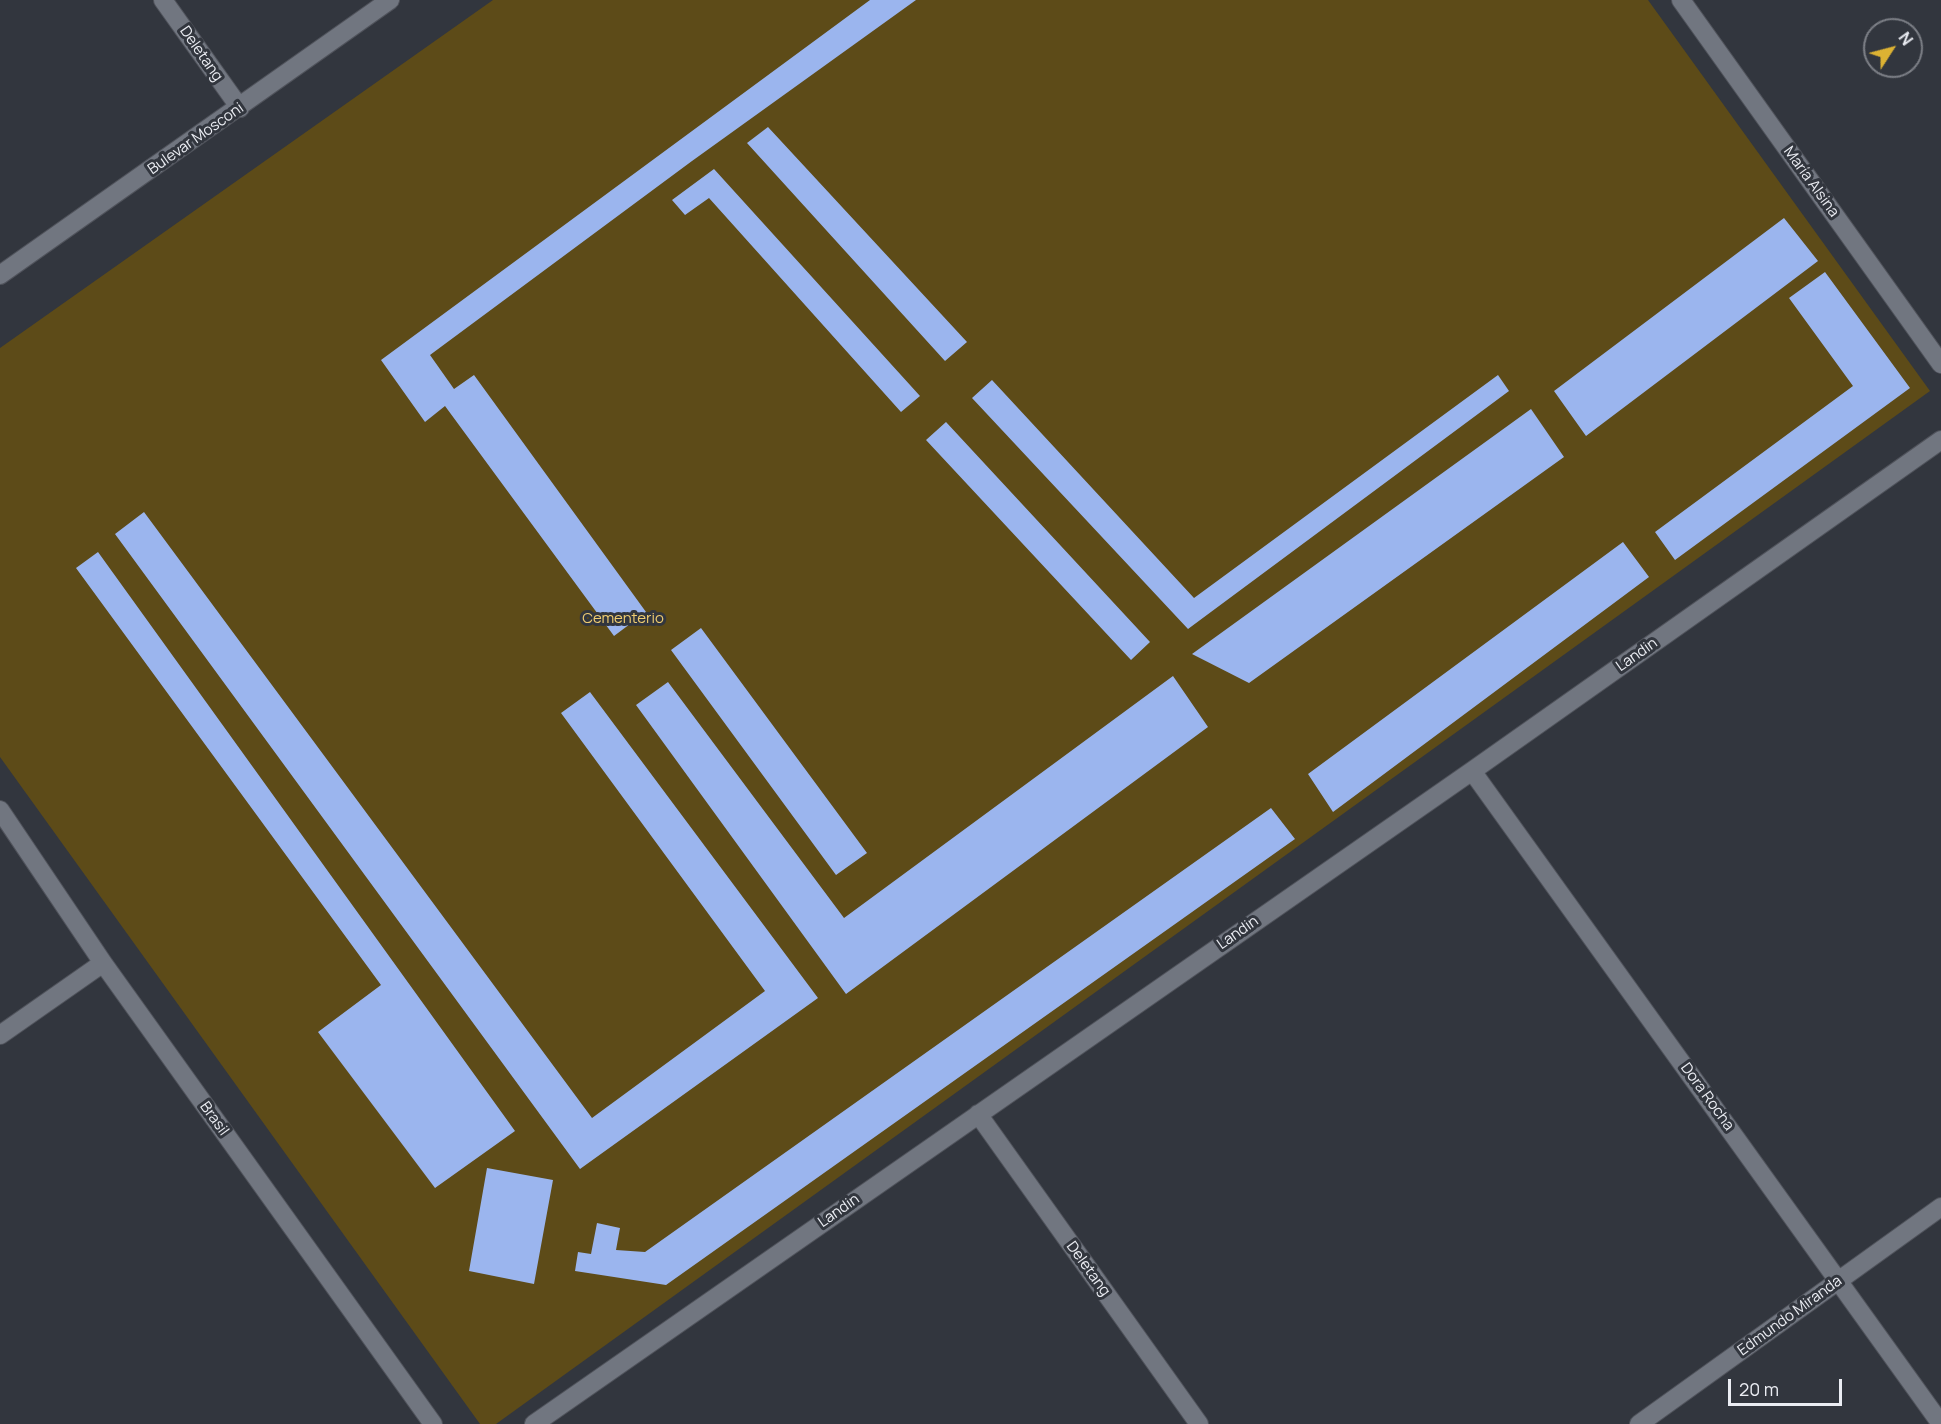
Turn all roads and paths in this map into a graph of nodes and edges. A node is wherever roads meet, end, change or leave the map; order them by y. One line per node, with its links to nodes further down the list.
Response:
1 (163, 0): 4 (street, Deletang)
2 (390, 0): 4 (street, Bulevar Mosconi)
3 (1681, 0): 6 (street, María Alsina)
4 (240, 108): 5 (street, Bulevar Mosconi)
5 (0, 275)
6 (1941, 364)
7 (1941, 440): 8 (street, Landin)
8 (1472, 771): 12 (street, Landin); 14 (street, Dora Rocha)
9 (0, 810): 10 (street, Brasil)
10 (103, 963): 11 (street); 15 (street, Brasil)
11 (0, 1035)
12 (978, 1114): 16 (street, Landin); 17 (street, Deletang)
13 (1941, 1207): 14 (street, Edmundo Miranda)
14 (1839, 1281): 18 (street, Edmundo Miranda); 19 (street, Dora Rocha)
15 (433, 1424)
16 (534, 1424)
17 (1199, 1424)
18 (1639, 1424)
19 (1941, 1424)

